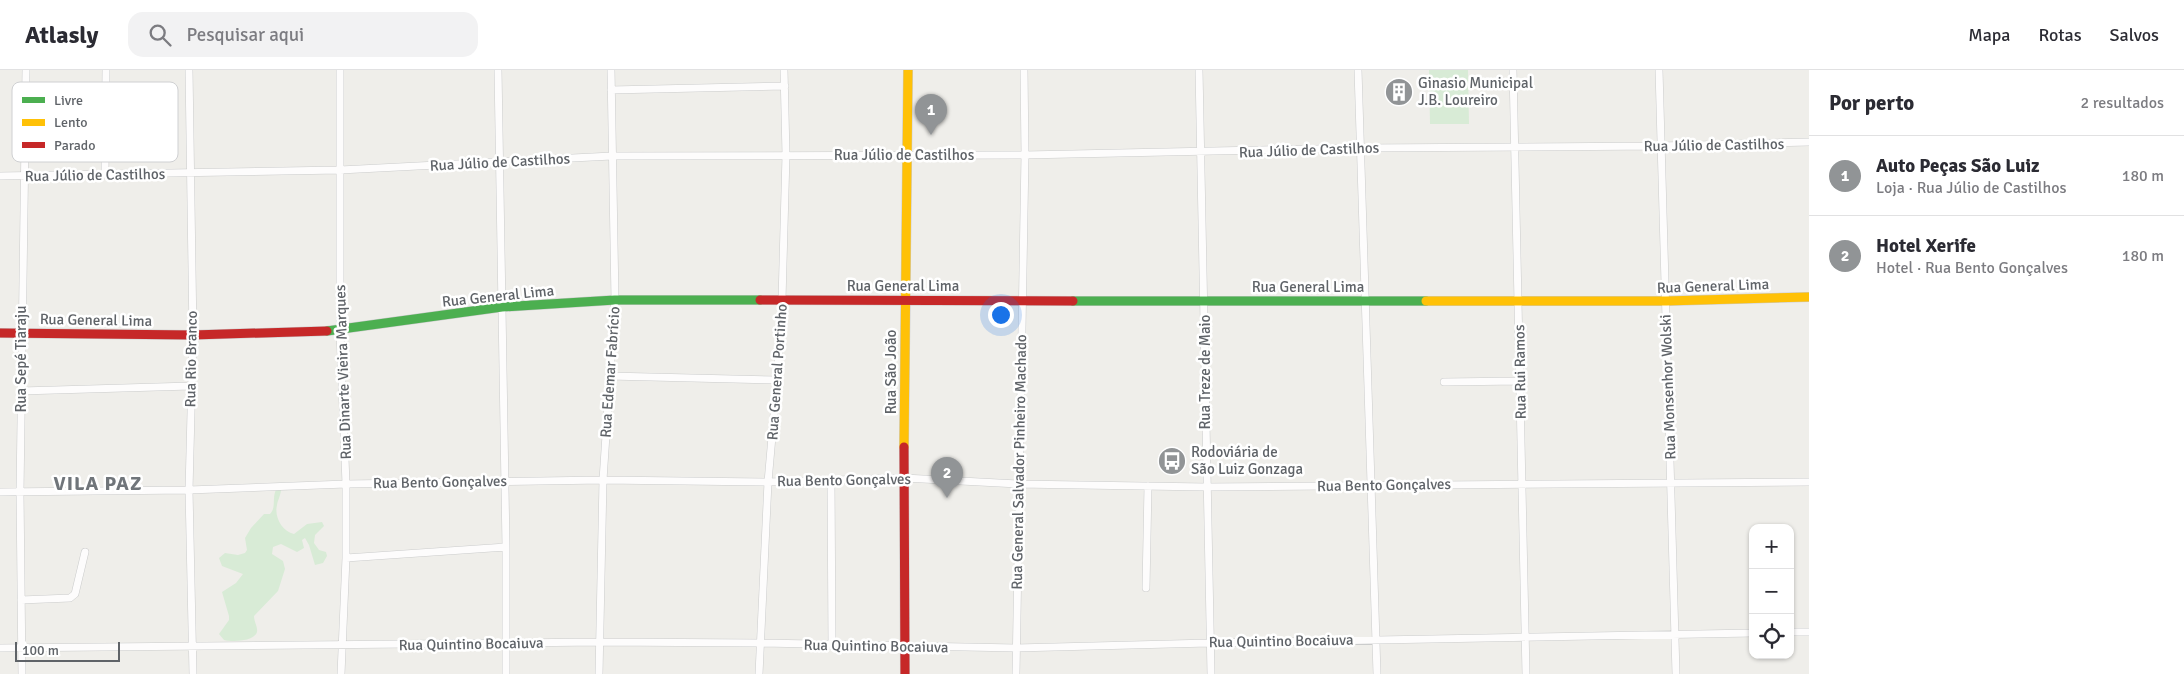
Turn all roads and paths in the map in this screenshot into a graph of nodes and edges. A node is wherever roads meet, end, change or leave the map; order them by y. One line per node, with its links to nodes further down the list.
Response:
1 (189, 70): 27 (street, Rua Rio Branco)
2 (340, 70): 26 (street, Rua Dinarte Vieira Marques)
3 (498, 70): 25 (street)
4 (611, 70): 13 (street, Rua Edemar Fabrício)
5 (784, 70): 12 (street, Rua General Portinho)
6 (908, 70): 19 (street, Rua São João)
7 (1024, 70): 21 (street, Rua General Salvador Pinheiro Machado)
8 (1199, 70): 18 (street, Rua Treze de Maio)
9 (1358, 70): 17 (street)
10 (1513, 70): 16 (street, Rua Rui Ramos)
11 (1659, 70): 15 (street, Rua Monsenhor Wolski)
12 (785, 86): 13 (street); 20 (street, Rua General Portinho)
13 (611, 90): 22 (street, Rua Edemar Fabrício)
14 (1809, 142): 15 (street, Rua Júlio de Castilhos)
15 (1661, 146): 16 (street, Rua Júlio de Castilhos); 39 (street, Rua Monsenhor Wolski)
16 (1515, 147): 17 (street, Rua Júlio de Castilhos); 38 (street, Rua Rui Ramos)
17 (1362, 148): 18 (street, Rua Júlio de Castilhos); 37 (street)
18 (1202, 153): 21 (street, Rua Júlio de Castilhos); 36 (street, Rua Treze de Maio)
19 (906, 154): 20 (street, Rua Júlio de Castilhos); 21 (street, Rua Júlio de Castilhos); 32 (street, Rua São João)
20 (786, 155): 22 (street, Rua Júlio de Castilhos); 34 (street, Rua General Portinho)
21 (1025, 155): 35 (street, Rua General Salvador Pinheiro Machado)
22 (612, 156): 25 (street, Rua Júlio de Castilhos); 33 (street, Rua Edemar Fabrício)
23 (24, 162): 30 (street, Rua Sepé Tiaraju)
24 (105, 162): 28 (street)
25 (500, 162): 26 (street, Rua Júlio de Castilhos); 40 (street)
26 (340, 170): 27 (street, Rua Júlio de Castilhos); 41 (street, Rua Dinarte Vieira Marques)
27 (189, 173): 28 (street, Rua Júlio de Castilhos); 44 (street, Rua Rio Branco)
28 (105, 175): 30 (street, Rua Júlio de Castilhos)
29 (0, 176): 30 (street, Rua Júlio de Castilhos)
30 (24, 176): 43 (street, Rua Sepé Tiaraju)
31 (1809, 297): 39 (street, Rua General Lima)
32 (905, 299): 34 (street, Rua General Lima); 35 (street, Rua General Lima); 51 (street, Rua São João)
33 (615, 300): 34 (street, Rua General Lima); 40 (street, Rua General Lima); 45 (street, Rua Edemar Fabrício)
34 (782, 300): 46 (street, Rua General Portinho)
35 (1022, 300): 36 (street, Rua General Lima); 59 (street, Rua General Salvador Pinheiro Machado)
36 (1205, 301): 37 (street, Rua General Lima); 63 (street, Rua Treze de Maio)
37 (1366, 301): 38 (street, Rua General Lima); 61 (street)
38 (1518, 301): 39 (street, Rua General Lima); 47 (street, Rua Rui Ramos)
39 (1666, 301): 57 (street, Rua Monsenhor Wolski)
40 (502, 307): 41 (street, Rua General Lima); 54 (street)
41 (340, 330): 44 (street, Rua General Lima); 58 (street, Rua Dinarte Vieira Marques)
42 (0, 333): 43 (street, Rua General Lima)
43 (21, 333): 44 (street, Rua General Lima); 50 (street, Rua Sepé Tiaraju)
44 (193, 335): 49 (street, Rua Rio Branco)
45 (609, 376): 46 (street); 52 (street, Rua Edemar Fabrício)
46 (778, 380): 55 (street, Rua General Portinho)
47 (1520, 381): 48 (street); 60 (street, Rua Rui Ramos)
48 (1444, 382)
49 (191, 386): 50 (street); 64 (street, Rua Rio Branco)
50 (21, 391): 66 (street, Rua Sepé Tiaraju)
51 (904, 478): 53 (street, Rua Bento Gonçalves); 59 (street, Rua Bento Gonçalves); 84 (street, Rua São João)
52 (604, 480): 54 (street, Rua Bento Gonçalves); 55 (street, Rua Bento Gonçalves); 78 (street, Rua Edemar Fabrício)
53 (831, 480): 55 (street, Rua Bento Gonçalves); 83 (street)
54 (505, 481): 58 (street, Rua Bento Gonçalves); 67 (street)
55 (768, 482): 80 (street, Rua General Portinho)
56 (1809, 482): 57 (street, Rua Bento Gonçalves)
57 (1671, 483): 60 (street, Rua Bento Gonçalves); 75 (street, Rua Monsenhor Wolski)
58 (346, 484): 64 (street, Rua Bento Gonçalves); 69 (street, Rua Dinarte Vieira Marques)
59 (1018, 484): 62 (street, Rua Bento Gonçalves); 87 (street, Rua General Salvador Pinheiro Machado)
60 (1522, 484): 61 (street, Rua Bento Gonçalves); 76 (street, Rua Rui Ramos)
61 (1372, 485): 63 (street, Rua Bento Gonçalves); 77 (street)
62 (1148, 486): 63 (street, Rua Bento Gonçalves); 70 (street)
63 (1206, 487): 81 (street, Rua Treze de Maio)
64 (189, 490): 66 (street, Rua Bento Gonçalves); 85 (street, Rua Rio Branco)
65 (0, 492): 66 (street, Rua Bento Gonçalves)
66 (20, 492): 71 (street, Rua Sepé Tiaraju)
67 (506, 546): 69 (street); 79 (street)
68 (85, 552): 71 (street)
69 (346, 558): 82 (street, Rua Dinarte Vieira Marques)
70 (1146, 588)
71 (21, 600): 88 (street, Rua Sepé Tiaraju)
72 (1794, 632): 73 (street)
73 (1809, 632)
74 (1749, 634): 75 (street, Rua Quintino Bocaiuva)
75 (1674, 636): 76 (street, Rua Quintino Bocaiuva); 100 (street, Rua Monsenhor Wolski)
76 (1525, 638): 77 (street, Rua Quintino Bocaiuva); 99 (street, Rua Rui Ramos)
77 (1376, 639): 81 (street, Rua Quintino Bocaiuva); 98 (street)
78 (600, 642): 79 (street, Rua Quintino Bocaiuva); 80 (street, Rua Quintino Bocaiuva); 93 (street, Rua Edemar Fabrício)
79 (505, 643): 82 (street, Rua Quintino Bocaiuva); 92 (street)
80 (760, 643): 83 (street, Rua Quintino Bocaiuva); 94 (street, Rua General Portinho)
81 (1210, 643): 87 (street, Rua Quintino Bocaiuva); 97 (street, Rua Treze de Maio)
82 (341, 645): 85 (street, Rua Quintino Bocaiuva); 91 (street, Rua Dinarte Vieira Marques)
83 (832, 646): 84 (street, Rua Quintino Bocaiuva)
84 (905, 646): 87 (street, Rua Quintino Bocaiuva); 95 (street, Rua São João)
85 (192, 647): 88 (street, Rua Quintino Bocaiuva); 90 (street, Rua Rio Branco)
86 (0, 648): 88 (street, Rua Quintino Bocaiuva)
87 (1016, 648): 96 (street, Rua General Salvador Pinheiro Machado)
88 (22, 649): 89 (street, Rua Sepé Tiaraju)
89 (22, 674)
90 (193, 674)
91 (341, 674)
92 (506, 674)
93 (599, 674)
94 (759, 674)
95 (905, 674)
96 (1016, 674)
97 (1210, 674)
98 (1377, 674)
99 (1526, 674)
100 (1676, 674)

